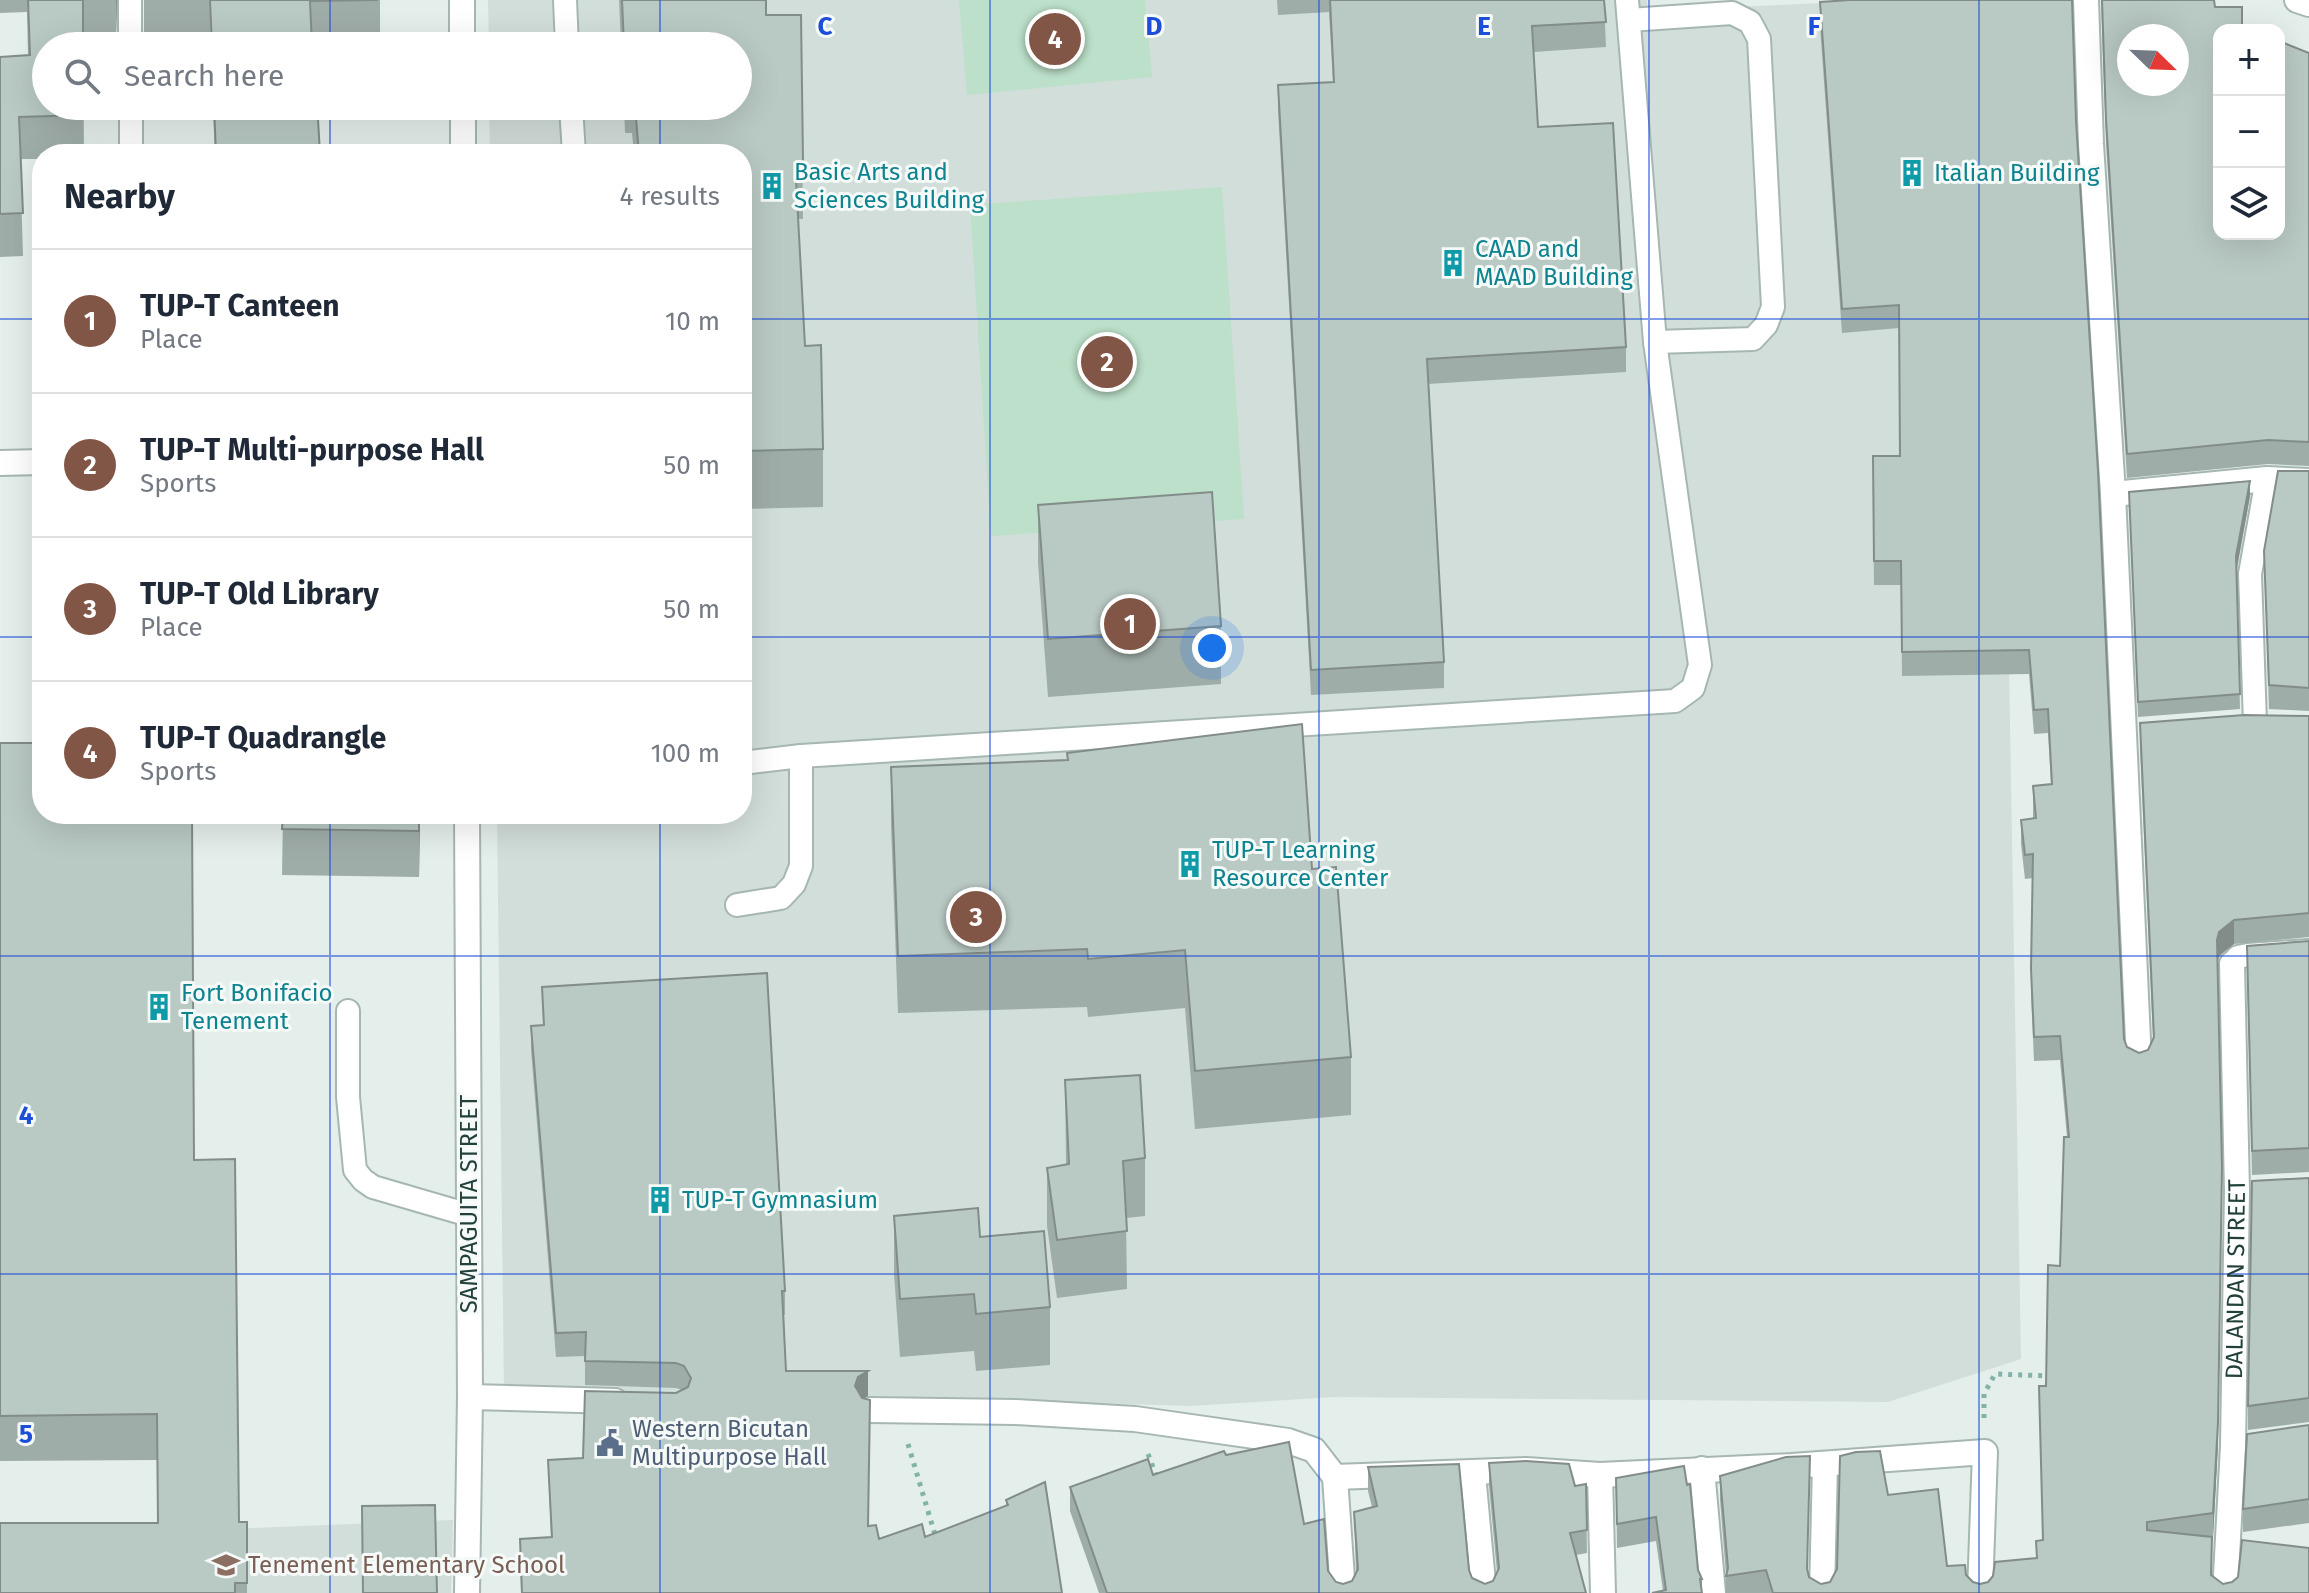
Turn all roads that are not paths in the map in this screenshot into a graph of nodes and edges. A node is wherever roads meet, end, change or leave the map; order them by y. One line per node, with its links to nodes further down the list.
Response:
1 (130, 0): 8 (lane)
2 (462, 0): 9 (street)
3 (565, 0): 10 (lane)
4 (2086, 0): 22 (street)
5 (2297, 0): 6 (street)
6 (2309, 4)
7 (1628, 10): 17 (lane); 17 (lane)
8 (130, 32)
9 (462, 32)
10 (566, 32)
11 (131, 120): 14 (lane)
12 (463, 120): 15 (street)
13 (572, 120): 16 (lane)
14 (131, 144)
15 (463, 144)
16 (573, 144)
17 (1655, 342): 28 (lane)
18 (32, 462): 19 (street)
19 (0, 463)
20 (2267, 479): 21 (street); 22 (street); 23 (lane)
21 (2309, 481)
22 (2113, 494): 27 (street)
23 (2255, 724): 24 (street); 25 (street)
24 (2229, 725)
25 (2282, 725)
26 (2154, 730): 27 (street)
27 (2124, 733): 35 (street)
28 (801, 756): 29 (lane); 31 (lane)
29 (752, 762)
30 (467, 824): 38 (street, SAMPAGUITA STREET)
31 (737, 905)
32 (2309, 951): 33 (lane)
33 (2232, 964): 37 (street, DALANDAN STREET)
34 (348, 1011): 38 (lane)
35 (2139, 1062)
36 (2266, 1189): 37 (street)
37 (2237, 1191): 54 (street, DALANDAN STREET)
38 (469, 1215): 39 (street, SAMPAGUITA STREET)
39 (470, 1397): 40 (street); 47 (street, SAMPAGUITA STREET)
40 (644, 1402)
41 (870, 1410): 46 (street)
42 (1825, 1464): 43 (street); 52 (street); 53 (street)
43 (1702, 1469): 45 (street); 51 (street)
44 (1473, 1474): 45 (street); 46 (street); 49 (street)
45 (1600, 1475): 50 (street)
46 (1335, 1477): 48 (street)
47 (467, 1593)
48 (1343, 1593)
49 (1484, 1593)
50 (1603, 1593)
51 (1713, 1593)
52 (1822, 1593)
53 (1980, 1593)
54 (2225, 1593)

